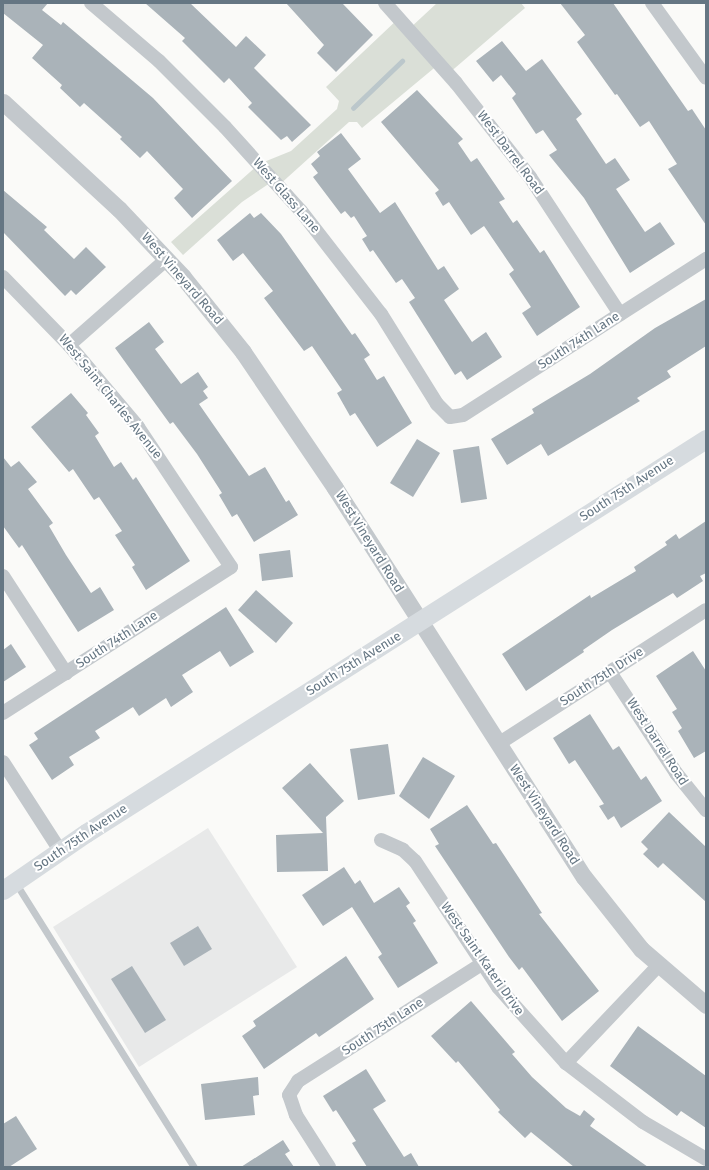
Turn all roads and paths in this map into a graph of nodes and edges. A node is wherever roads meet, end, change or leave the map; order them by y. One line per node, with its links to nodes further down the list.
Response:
1 (91, 3): 11 (street, West Glass Lane)
2 (385, 3): 9 (street, West Darrel Road)
3 (652, 3): 4 (street)
4 (706, 78)
5 (3, 102): 6 (street, West Vineyard Road)
6 (167, 259): 10 (street); 16 (street, West Vineyard Road)
7 (706, 259): 9 (street, South 74th Lane)
8 (3, 277): 10 (street, West Saint Charles Avenue)
9 (620, 314): 11 (street, South 74th Lane)
10 (69, 345): 13 (street, West Saint Charles Avenue)
11 (450, 417)
12 (706, 439): 16 (main road, South 75th Avenue)
13 (230, 567): 18 (street, South 74th Lane)
14 (3, 576): 18 (street)
15 (706, 610): 17 (street, South 75th Drive)
16 (419, 623): 20 (street, West Vineyard Road); 24 (main road, South 75th Avenue)
17 (610, 672): 20 (street, South 75th Drive); 22 (street, West Darrel Road)
18 (66, 673): 19 (street, South 74th Lane)
19 (3, 713)
20 (498, 744): 27 (street, West Vineyard Road)
21 (3, 762): 24 (street)
22 (706, 810)
23 (381, 840): 26 (street, West Saint Kateri Drive)
24 (61, 852): 25 (main road, South 75th Avenue)
25 (9, 886): 31 (lane)
26 (482, 964): 29 (street, West Saint Kateri Drive); 32 (street, South 75th Lane)
27 (658, 966): 28 (street, West Vineyard Road); 29 (street)
28 (706, 1005)
29 (566, 1063): 30 (street, West Saint Kateri Drive)
30 (706, 1159)
31 (194, 1167)
32 (329, 1167)

